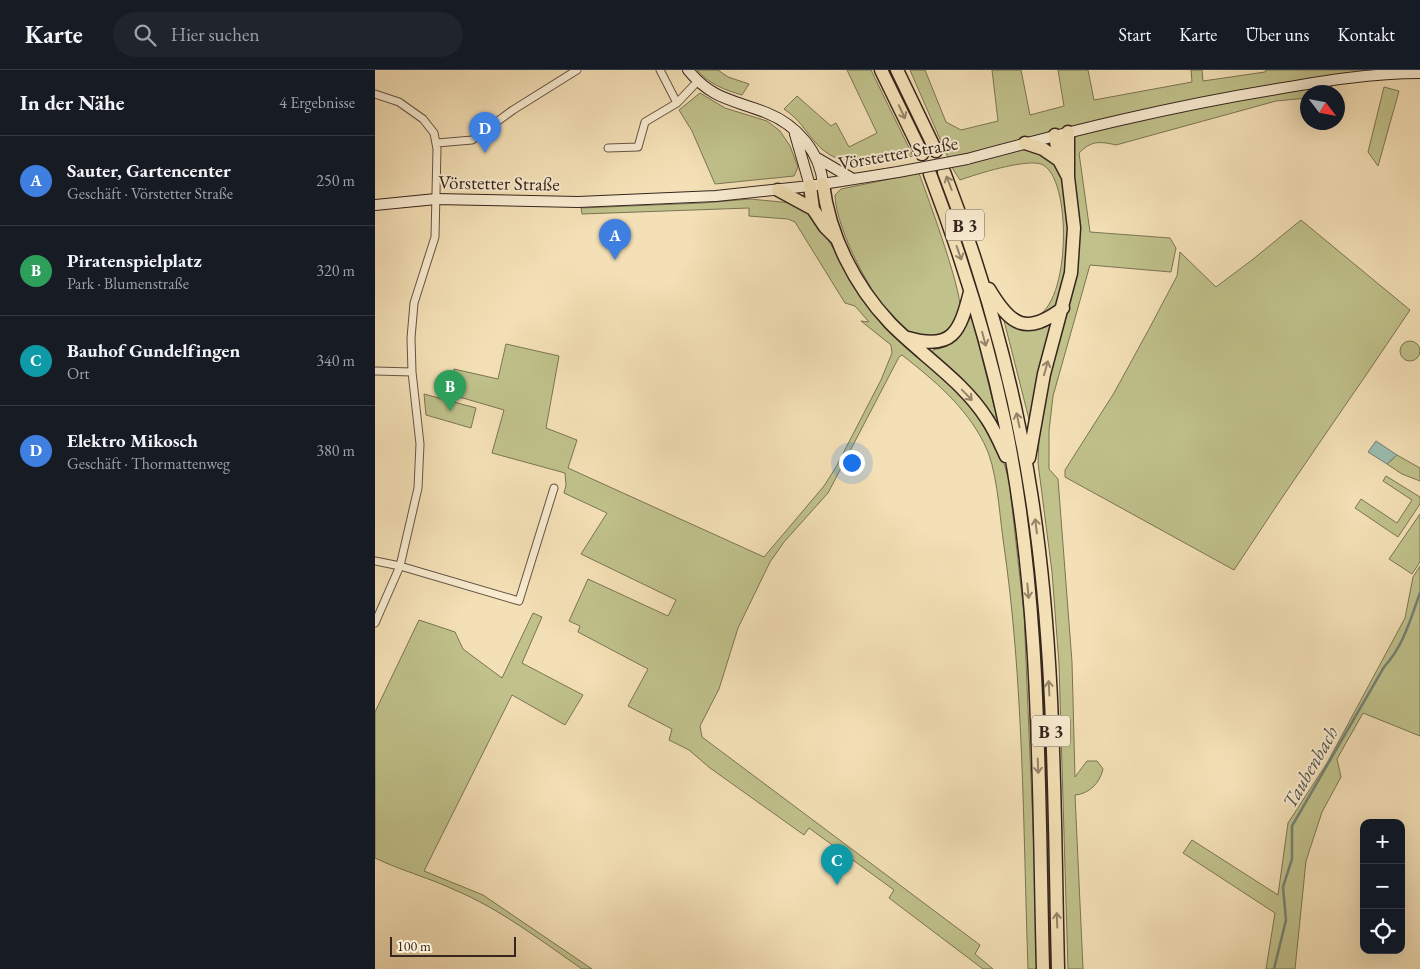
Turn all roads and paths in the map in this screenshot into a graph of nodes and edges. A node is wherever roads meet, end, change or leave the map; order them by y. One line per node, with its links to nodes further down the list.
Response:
1 (577, 70): 13 (street)
2 (660, 70): 9 (street)
3 (688, 70): 7 (street)
4 (881, 70): 17 (highway, one-way to 17)
5 (899, 72): 16 (highway)
6 (1420, 73): 11 (street, Vörstetter Straße)
7 (697, 82): 9 (street); 10 (street)
8 (375, 94): 13 (street)
9 (677, 103): 15 (street)
10 (794, 130): 18 (street); 25 (street)
11 (1068, 132): 12 (street, Vörstetter Straße); 22 (highway)
12 (1055, 135): 14 (street, Vörstetter Straße); 19 (highway)
13 (437, 143): 27 (street)
14 (1025, 143): 19 (highway); 23 (street, Vörstetter Straße, bridge)
15 (608, 148)
16 (936, 151)
17 (922, 154)
18 (817, 157): 23 (street); 24 (street)
19 (1059, 160): 22 (highway)
20 (944, 172): 31 (highway, B 3, one-way to 20)
21 (930, 174): 32 (highway, B 3, one-way to 32)
22 (1068, 177): 33 (highway)
23 (853, 179): 24 (street, Vörstetter Straße)
24 (823, 184): 25 (street, Vörstetter Straße); 30 (highway)
25 (810, 186): 26 (street, Vörstetter Straße); 29 (highway)
26 (779, 190): 27 (street, Vörstetter Straße); 29 (highway)
27 (436, 199): 28 (street, Vörstetter Straße); 36 (street)
28 (375, 205)
29 (813, 209): 30 (highway)
30 (838, 240): 34 (highway)
31 (983, 279): 33 (highway); 37 (highway, B 3, one-way to 31)
32 (970, 292): 34 (highway); 38 (highway, B 3, one-way to 38)
33 (1063, 308): 37 (highway, one-way to 33)
34 (906, 338): 38 (highway, one-way to 38)
35 (375, 371): 36 (street)
36 (412, 372): 41 (street)
37 (1027, 468): 44 (highway, B 3, one-way to 37)
38 (1014, 473): 43 (highway, B 3, one-way to 43)
39 (554, 488): 41 (street)
40 (375, 561): 41 (street)
41 (400, 566): 42 (street)
42 (375, 623)
43 (1043, 969)
44 (1058, 969)

